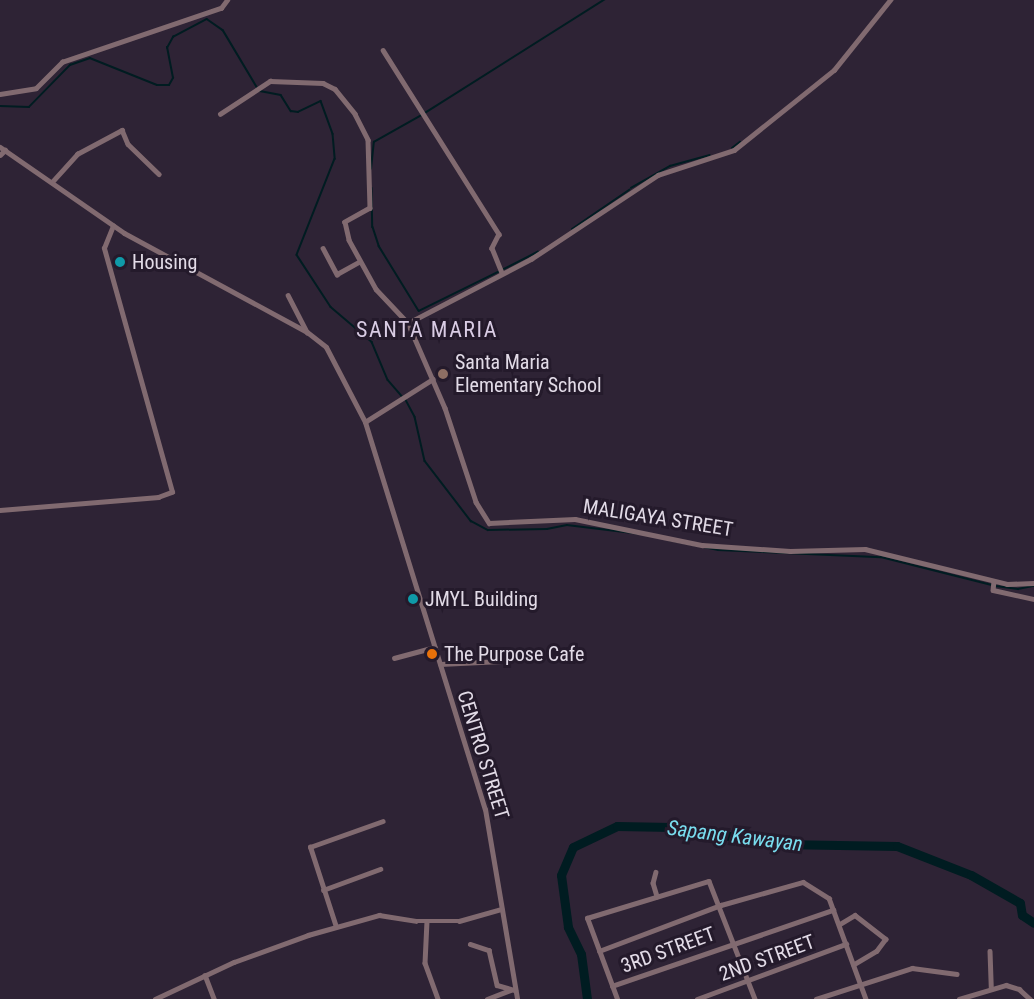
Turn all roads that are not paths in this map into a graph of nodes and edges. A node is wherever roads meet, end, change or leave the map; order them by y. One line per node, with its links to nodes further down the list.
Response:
1 (227, 0): 4 (street)
2 (890, 0): 12 (street)
3 (383, 50): 12 (street)
4 (0, 94)
5 (220, 114): 11 (street, MALIGAYA STREET)
6 (2, 151): 8 (street, CENTRO STREET)
7 (159, 174): 8 (street)
8 (52, 182): 9 (street, CENTRO STREET)
9 (113, 226): 15 (street, CENTRO STREET); 18 (street)
10 (323, 248): 11 (street)
11 (359, 262): 14 (street, MALIGAYA STREET)
12 (502, 273): 14 (street)
13 (288, 295): 15 (street)
14 (408, 323): 16 (street, MALIGAYA STREET)
15 (307, 332): 17 (street, CENTRO STREET)
16 (433, 379): 17 (street); 19 (street, MALIGAYA STREET)
17 (365, 422): 22 (street, CENTRO STREET)
18 (0, 510)
19 (994, 583): 20 (street, MALIGAYA STREET); 21 (street)
20 (1034, 583)
21 (1034, 599)
22 (435, 647): 23 (street); 25 (street, CENTRO STREET)
23 (394, 658)
24 (501, 661): 25 (street)
25 (440, 664): 32 (street, CENTRO STREET)
26 (383, 821): 29 (street)
27 (380, 869): 29 (street)
28 (656, 872): 30 (street)
29 (323, 890): 36 (street)
30 (657, 896): 31 (street); 40 (street)
31 (721, 905): 33 (street); 37 (street); 40 (street)
32 (501, 909): 34 (street); 49 (street, CENTRO STREET)
33 (833, 910): 35 (street); 37 (street, 3RD STREET)
34 (427, 921): 36 (street); 53 (street)
35 (840, 924): 39 (street); 42 (street)
36 (336, 927): 44 (street)
37 (734, 942): 45 (street); 47 (street, 3RD STREET)
38 (470, 944): 49 (street)
39 (846, 944): 42 (street); 45 (street, 2ND STREET)
40 (599, 951): 47 (street)
41 (990, 951): 48 (street)
42 (854, 965): 46 (street)
43 (957, 974): 46 (street)
44 (205, 975): 51 (street); 52 (street)
45 (749, 981): 57 (street, 2ND STREET); 58 (street)
46 (861, 984): 59 (street); 60 (street)
47 (612, 986): 56 (street)
48 (991, 989): 61 (street); 62 (street)
49 (513, 990): 50 (street); 55 (street, CENTRO STREET)
50 (503, 996): 54 (street)
51 (155, 999)
52 (214, 999)
53 (438, 999)
54 (487, 999)
55 (517, 999)
56 (617, 999)
57 (698, 999)
58 (755, 999)
59 (816, 999)
60 (866, 999)
61 (959, 999)
62 (1030, 999)

